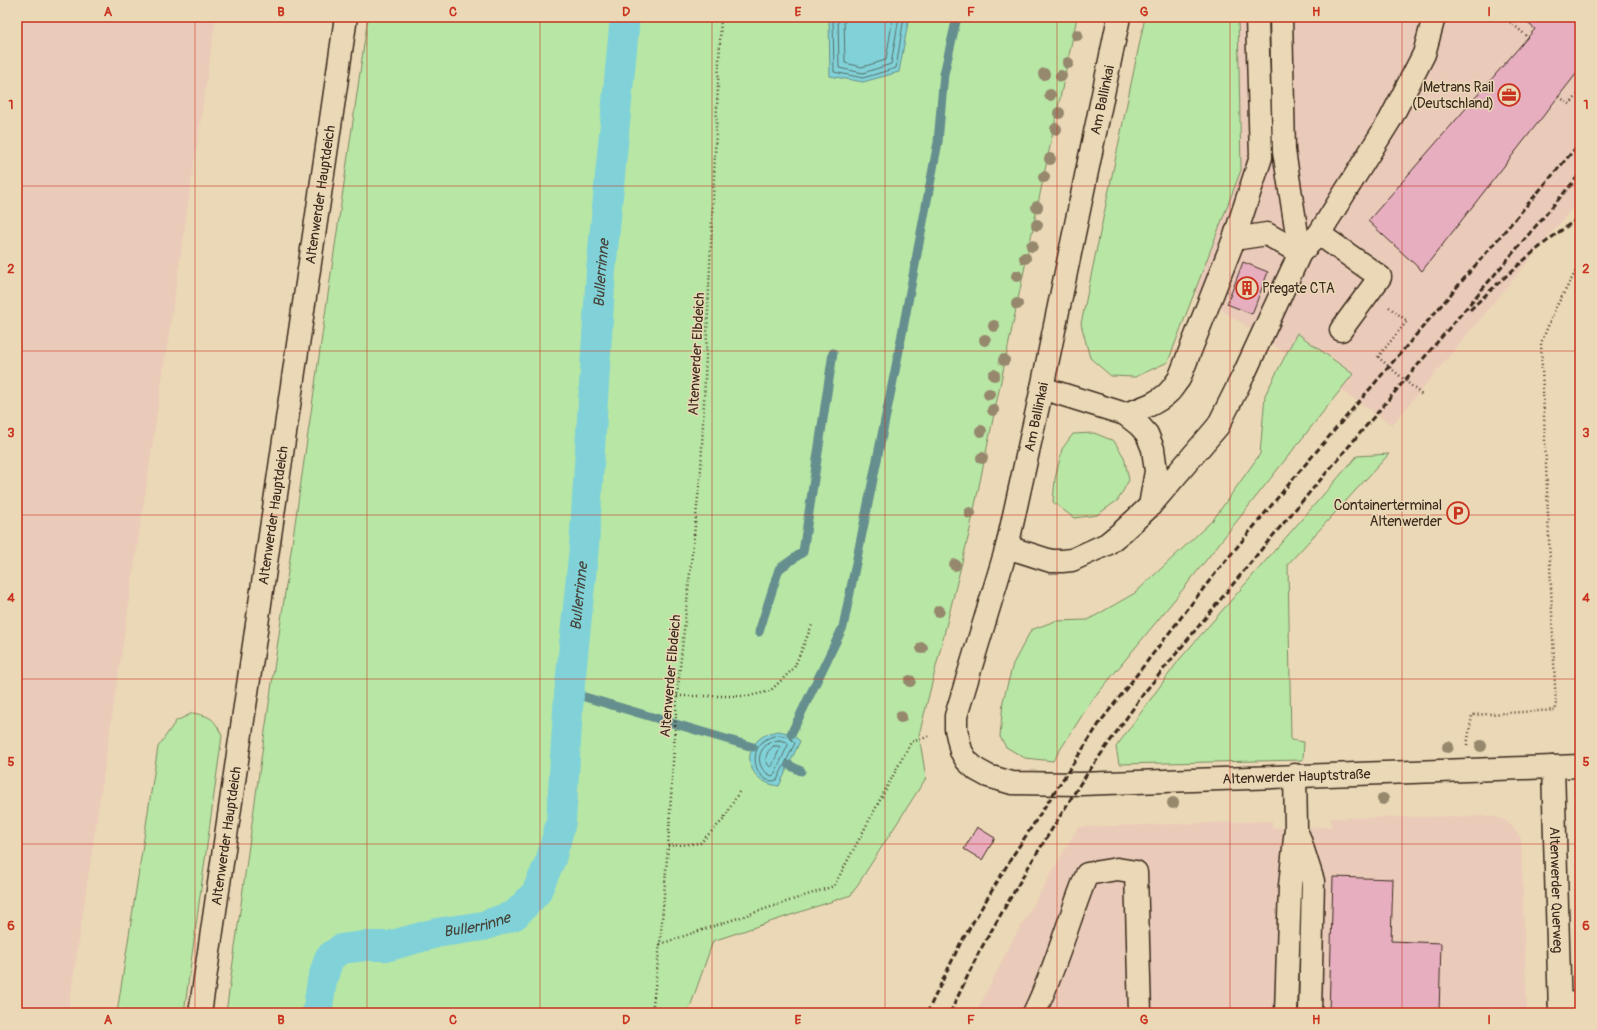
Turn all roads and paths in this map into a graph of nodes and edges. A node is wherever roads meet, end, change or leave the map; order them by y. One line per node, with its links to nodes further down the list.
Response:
1 (346, 17): 35 (street, Altenwerder Hauptdeich)
2 (721, 17): 23 (path, Altenwerder Elbdeich)
3 (1119, 17): 17 (street, Am Ballinkai)
4 (1256, 17): 12 (street)
5 (1281, 17): 13 (street)
6 (1434, 17): 11 (street)
7 (1504, 17): 8 (path)
8 (1528, 37)
9 (1580, 92): 10 (path)
10 (1559, 97)
11 (1319, 234): 13 (street); 16 (street)
12 (1234, 239): 13 (street); 19 (street)
13 (1300, 253): 20 (street)
14 (1580, 264): 27 (path)
15 (1389, 306): 18 (path, bridge)
16 (1341, 330)
17 (1042, 388): 19 (street); 21 (street, Am Ballinkai)
18 (1422, 395)
19 (1125, 414): 20 (street)
20 (1149, 507): 21 (street)
21 (1008, 547): 24 (street, Am Ballinkai)
22 (812, 625): 23 (path)
23 (677, 696): 32 (path, Altenwerder Elbdeich)
24 (956, 728): 29 (street, Am Ballinkai); 33 (path)
25 (1580, 766): 26 (street, Altenwerder Hauptstraße)
26 (1553, 767): 27 (street, Altenwerder Hauptstraße); 34 (street, Altenwerder Querweg)
27 (1464, 769): 28 (street, Altenwerder Hauptstraße)
28 (1295, 775): 29 (street, Altenwerder Hauptstraße); 31 (street)
29 (1012, 783)
30 (739, 792): 32 (path)
31 (1296, 828): 39 (street); 40 (street)
32 (668, 846): 33 (path, Altenwerder Elbdeich)
33 (660, 944): 36 (path, Altenwerder Elbdeich)
34 (1566, 1007)
35 (200, 1013)
36 (652, 1013)
37 (1034, 1013): 38 (street)
38 (1140, 1013)
39 (1286, 1013)
40 (1310, 1013)

